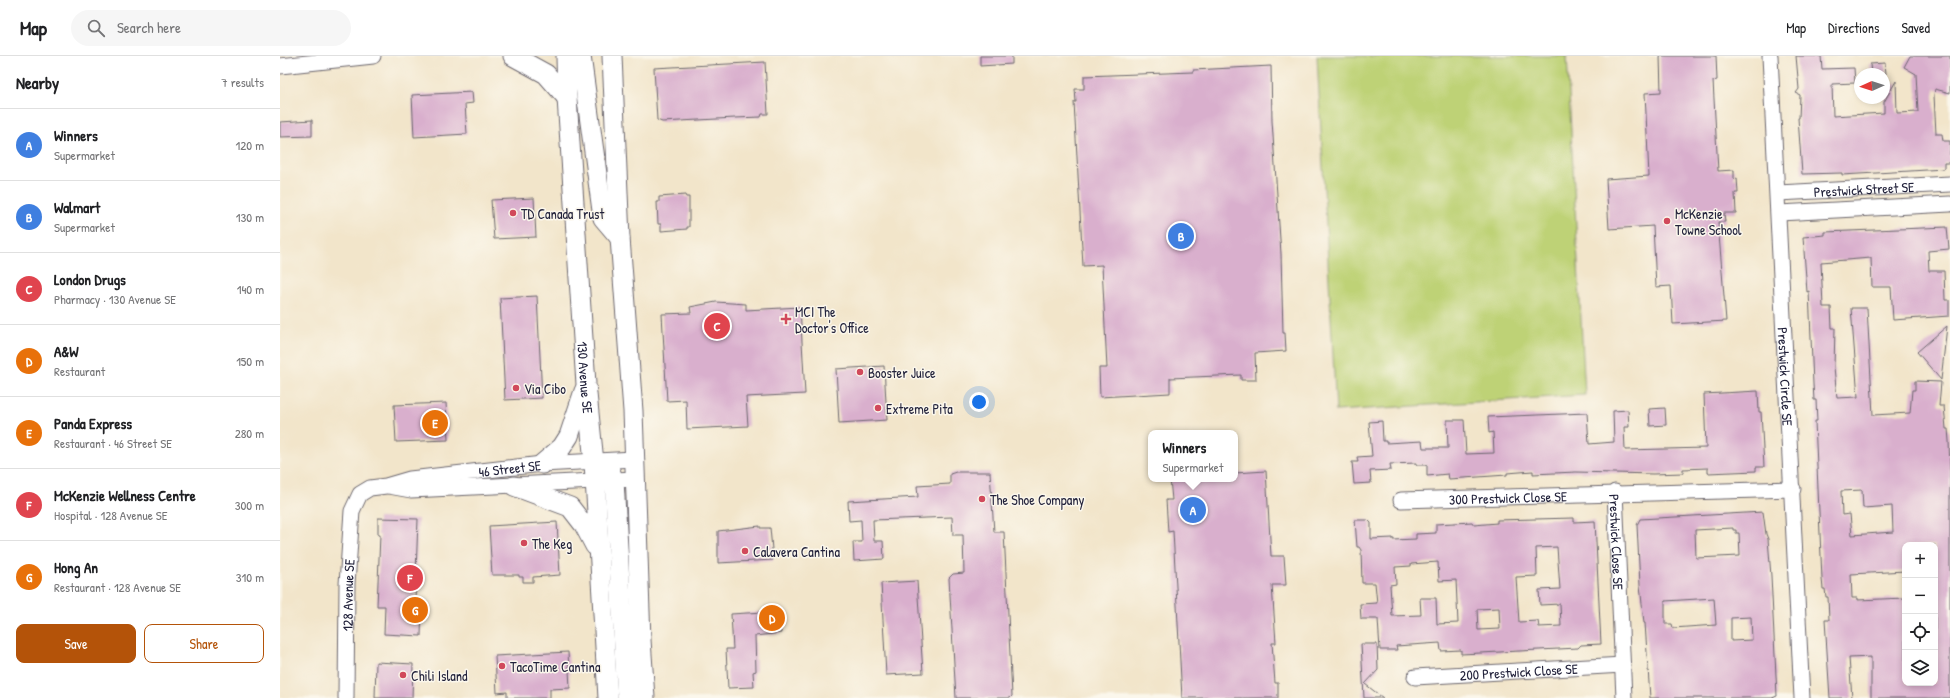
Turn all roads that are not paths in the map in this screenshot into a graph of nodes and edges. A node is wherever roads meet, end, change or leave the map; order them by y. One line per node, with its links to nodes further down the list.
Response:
1 (373, 56): 7 (street)
2 (513, 56): 8 (main road)
3 (566, 56): 8 (main road, 130 Avenue SE)
4 (581, 56): 13 (main road)
5 (612, 56): 13 (main road)
6 (1770, 56): 10 (street, Prestwick Circle SE)
7 (280, 66)
8 (567, 98): 14 (main road, 130 Avenue SE)
9 (1950, 184): 10 (street, Prestwick Street SE)
10 (1778, 193): 12 (street, Prestwick Circle SE)
11 (1950, 204): 12 (street, Prestwick Street SE)
12 (1779, 213): 23 (street, Prestwick Circle SE)
13 (620, 238): 15 (main road)
14 (586, 384): 16 (main road, 130 Avenue SE); 17 (main road)
15 (634, 459): 16 (street, 46 Street SE); 18 (main road)
16 (594, 462): 17 (street, 46 Street SE); 19 (main road); 20 (main road, 130 Avenue SE)
17 (542, 464): 21 (street, 46 Street SE)
18 (635, 479): 19 (street, 46 Street SE); 33 (main road)
19 (614, 481): 20 (street, 46 Street SE); 32 (main road)
20 (594, 482): 22 (street, 46 Street SE); 27 (main road, 130 Avenue SE)
21 (386, 486): 22 (street, 46 Street SE); 25 (street, 46 Street SE)
22 (514, 486): 27 (main road)
23 (1793, 489): 24 (street, Prestwick Close SE); 35 (street, Prestwick Circle SE)
24 (1615, 492): 26 (street, 300 Prestwick Close SE); 28 (street, Prestwick Close SE)
25 (360, 494): 30 (street, 128 Avenue SE)
26 (1401, 500)
27 (598, 553): 31 (main road, 130 Avenue SE)
28 (1623, 665): 29 (street, 200 Prestwick Close SE); 34 (street, Prestwick Close SE)
29 (1415, 677)
30 (346, 698)
31 (608, 698)
32 (627, 698)
33 (645, 698)
34 (1624, 698)
35 (1802, 698)

